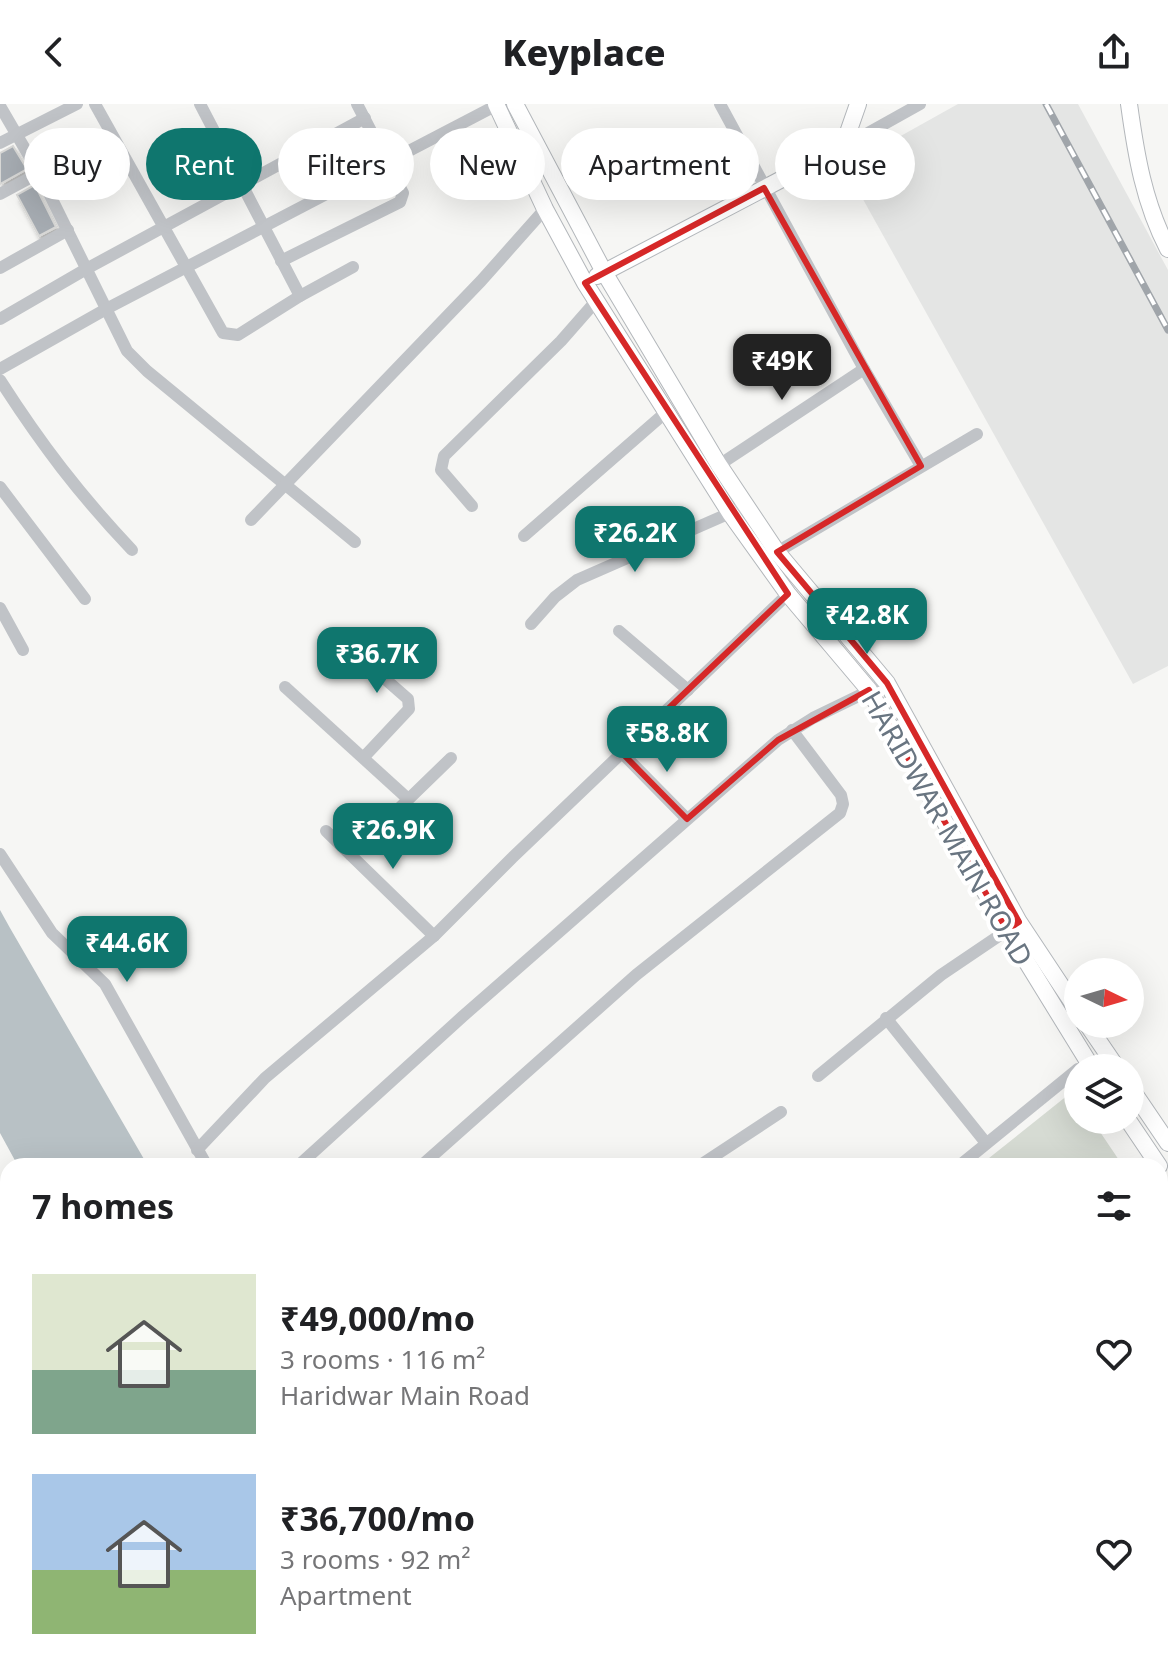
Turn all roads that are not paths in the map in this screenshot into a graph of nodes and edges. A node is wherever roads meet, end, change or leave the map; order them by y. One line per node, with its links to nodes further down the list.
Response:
1 (77, 104): 17 (street)
2 (95, 104): 33 (street)
3 (200, 104): 13 (street)
4 (357, 104): 12 (street)
5 (497, 104): 20 (street); 31 (main road, HARIDWAR MAIN ROAD)
6 (515, 104): 41 (main road, HARIDWAR MAIN ROAD)
7 (720, 104): 24 (street)
8 (858, 104): 15 (main road)
9 (920, 104): 16 (street)
10 (1129, 104): 35 (main road)
11 (0, 106): 17 (street)
12 (365, 118): 14 (street); 21 (street)
13 (212, 128)
14 (370, 128)
15 (850, 128)
16 (877, 128)
17 (17, 133): 18 (street); 19 (street)
18 (0, 143)
19 (24, 146)
20 (414, 148)
21 (262, 175)
22 (24, 181): 25 (street)
23 (775, 182): 24 (main road)
24 (764, 188): 41 (main road); 48 (street)
25 (0, 194)
26 (53, 200): 34 (street)
27 (216, 200): 33 (street)
28 (249, 200): 32 (street)
29 (314, 200): 32 (street)
30 (401, 200): 36 (street)
31 (545, 209): 42 (main road, HARIDWAR MAIN ROAD); 54 (street)
32 (264, 226): 36 (street); 40 (street)
33 (162, 228): 39 (street); 40 (street)
34 (68, 230): 38 (street); 39 (street)
35 (1168, 249)
36 (281, 261): 43 (street)
37 (353, 267): 43 (street)
38 (0, 268)
39 (88, 268): 45 (street); 46 (street)
40 (185, 268): 43 (street); 45 (street)
41 (604, 272): 42 (main road); 52 (main road, HARIDWAR MAIN ROAD)
42 (585, 283): 44 (main road, HARIDWAR MAIN ROAD)
43 (300, 296)
44 (597, 300): 50 (main road, HARIDWAR MAIN ROAD); 56 (street)
45 (108, 308): 47 (street); 54 (street)
46 (0, 319)
47 (0, 369)
48 (864, 369): 52 (street); 53 (street)
49 (0, 380): 61 (street)
50 (665, 413): 57 (main road, HARIDWAR MAIN ROAD); 59 (street)
51 (977, 434): 53 (street)
52 (719, 465): 57 (main road, HARIDWAR MAIN ROAD)
53 (921, 466): 62 (street)
54 (286, 483): 58 (street); 60 (street)
55 (0, 487): 64 (street)
56 (472, 506)
57 (738, 509): 62 (main road, HARIDWAR MAIN ROAD); 63 (main road, HARIDWAR MAIN ROAD); 66 (street)
58 (251, 520)
59 (524, 536)
60 (355, 542)
61 (132, 550)
62 (777, 552): 70 (main road, HARIDWAR MAIN ROAD)
63 (788, 594): 72 (street); 73 (main road, HARIDWAR MAIN ROAD)
64 (85, 599)
65 (0, 608): 69 (street)
66 (531, 624)
67 (619, 631): 72 (street)
68 (336, 636): 76 (street)
69 (23, 650)
70 (887, 683): 73 (street); 83 (main road, HARIDWAR MAIN ROAD)
71 (285, 687): 76 (street)
72 (688, 690): 75 (street)
73 (869, 690): 74 (street); 83 (main road, HARIDWAR MAIN ROAD)
74 (792, 730): 79 (street); 98 (street)
75 (622, 753): 79 (street); 84 (street)
76 (364, 757): 78 (street)
77 (451, 758): 78 (street)
78 (407, 798): 82 (street)
79 (687, 819): 97 (street)
80 (326, 831): 82 (street)
81 (0, 854): 95 (street)
82 (351, 855): 84 (street)
83 (1013, 926): 85 (main road, HARIDWAR MAIN ROAD); 86 (street); 87 (main road, HARIDWAR MAIN ROAD)
84 (434, 936): 95 (street)
85 (1064, 993)
86 (886, 1018): 88 (street); 93 (street)
87 (1078, 1054)
88 (818, 1076)
89 (1064, 1082): 93 (street)
90 (1144, 1108): 94 (main road)
91 (781, 1112): 99 (street)
92 (1137, 1134): 101 (main road)
93 (986, 1143): 100 (street)
94 (1168, 1143)
95 (197, 1150): 96 (street)
96 (202, 1158)
97 (307, 1158)
98 (430, 1158)
99 (711, 1158)
100 (968, 1158)
101 (1153, 1158)

